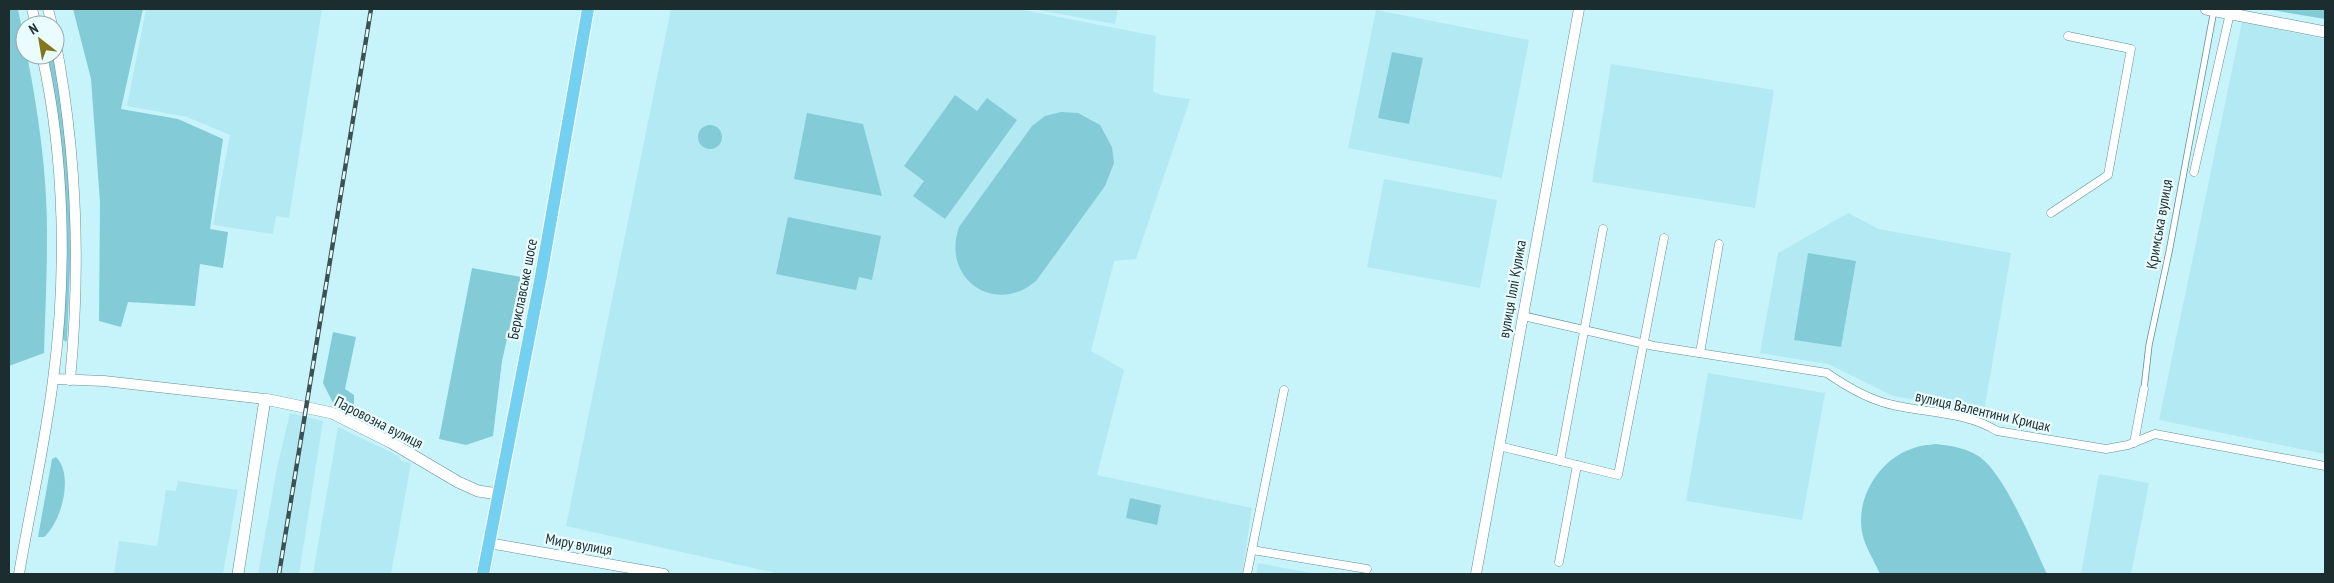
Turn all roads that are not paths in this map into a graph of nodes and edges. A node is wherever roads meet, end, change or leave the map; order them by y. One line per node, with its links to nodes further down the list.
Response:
1 (1579, 9): 14 (street, вулиця Іллі Кулика)
2 (2210, 9): 4 (main road); 20 (street, Кримська вулиця)
3 (586, 13): 28 (main road, Бериславське шосе)
4 (2230, 13): 5 (main road); 9 (street, Кримська вулиця)
5 (2325, 32)
6 (2068, 36): 10 (street)
7 (44, 65): 18 (street)
8 (59, 65): 19 (street)
9 (2194, 172)
10 (2051, 213)
11 (1603, 229): 15 (street)
12 (1664, 238): 16 (street)
13 (1719, 244): 17 (street)
14 (1523, 316): 15 (street, вулиця Валентини Крицак); 24 (street, вулиця Іллі Кулика)
15 (1583, 330): 16 (street, вулиця Валентини Крицак); 25 (street)
16 (1644, 344): 17 (street, вулиця Валентини Крицак); 26 (street)
17 (1700, 353): 23 (street, вулиця Валентини Крицак)
18 (54, 379): 19 (street); 33 (street)
19 (70, 380): 22 (street)
20 (2144, 389): 23 (street, Кримська вулиця)
21 (1284, 390): 30 (street)
22 (265, 399): 28 (main road, Паровозна вулиця); 34 (main road)
23 (2134, 443): 27 (street, вулиця Валентини Крицак)
24 (1499, 446): 25 (street); 38 (street, вулиця Іллі Кулика)
25 (1560, 461): 26 (street)
26 (1576, 465): 31 (street)
27 (2325, 466)
28 (498, 494): 29 (main road, Бериславське шосе)
29 (489, 543): 35 (main road, Бериславське шосе); 36 (street, Миру вулиця)
30 (1252, 550): 32 (street); 37 (street)
31 (1559, 562)
32 (1367, 569)
33 (19, 574)
34 (238, 574)
35 (483, 574)
36 (664, 574)
37 (1246, 574)
38 (1476, 574)

